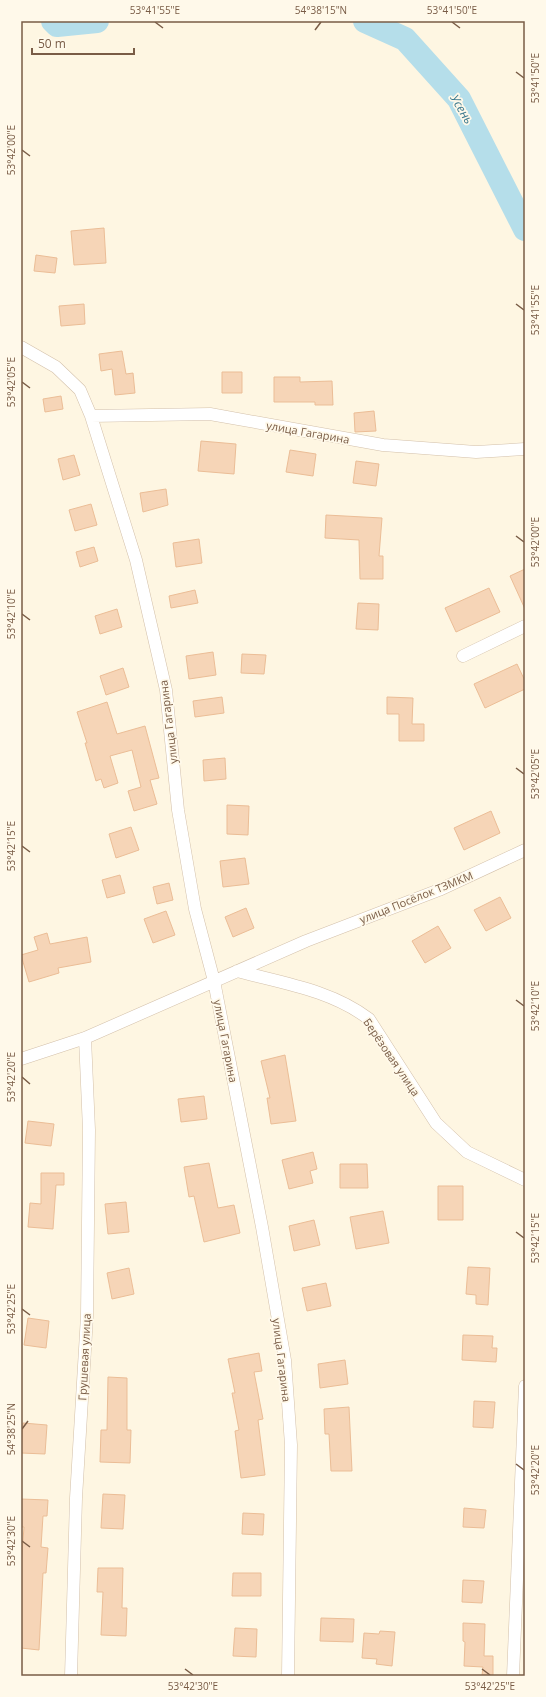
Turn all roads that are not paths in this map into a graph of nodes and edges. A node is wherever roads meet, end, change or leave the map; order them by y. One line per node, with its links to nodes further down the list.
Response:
1 (21, 347): 2 (street, улица Гагарина)
2 (91, 416): 3 (street, улица Гагарина); 8 (street, улица Гагарина)
3 (525, 449)
4 (525, 626): 5 (street)
5 (463, 656)
6 (525, 850): 7 (street, улица Посёлок ТЗМКМ)
7 (237, 971): 8 (street, улица Посёлок ТЗМКМ); 11 (street, Берёзовая улица)
8 (214, 981): 9 (street, улица Посёлок ТЗМКМ); 14 (street, улица Гагарина)
9 (85, 1038): 10 (street, улица Посёлок ТЗМКМ); 13 (street, Грушевая улица)
10 (21, 1058)
11 (525, 1180)
12 (525, 1386): 15 (street)
13 (71, 1676)
14 (288, 1676)
15 (514, 1676)

